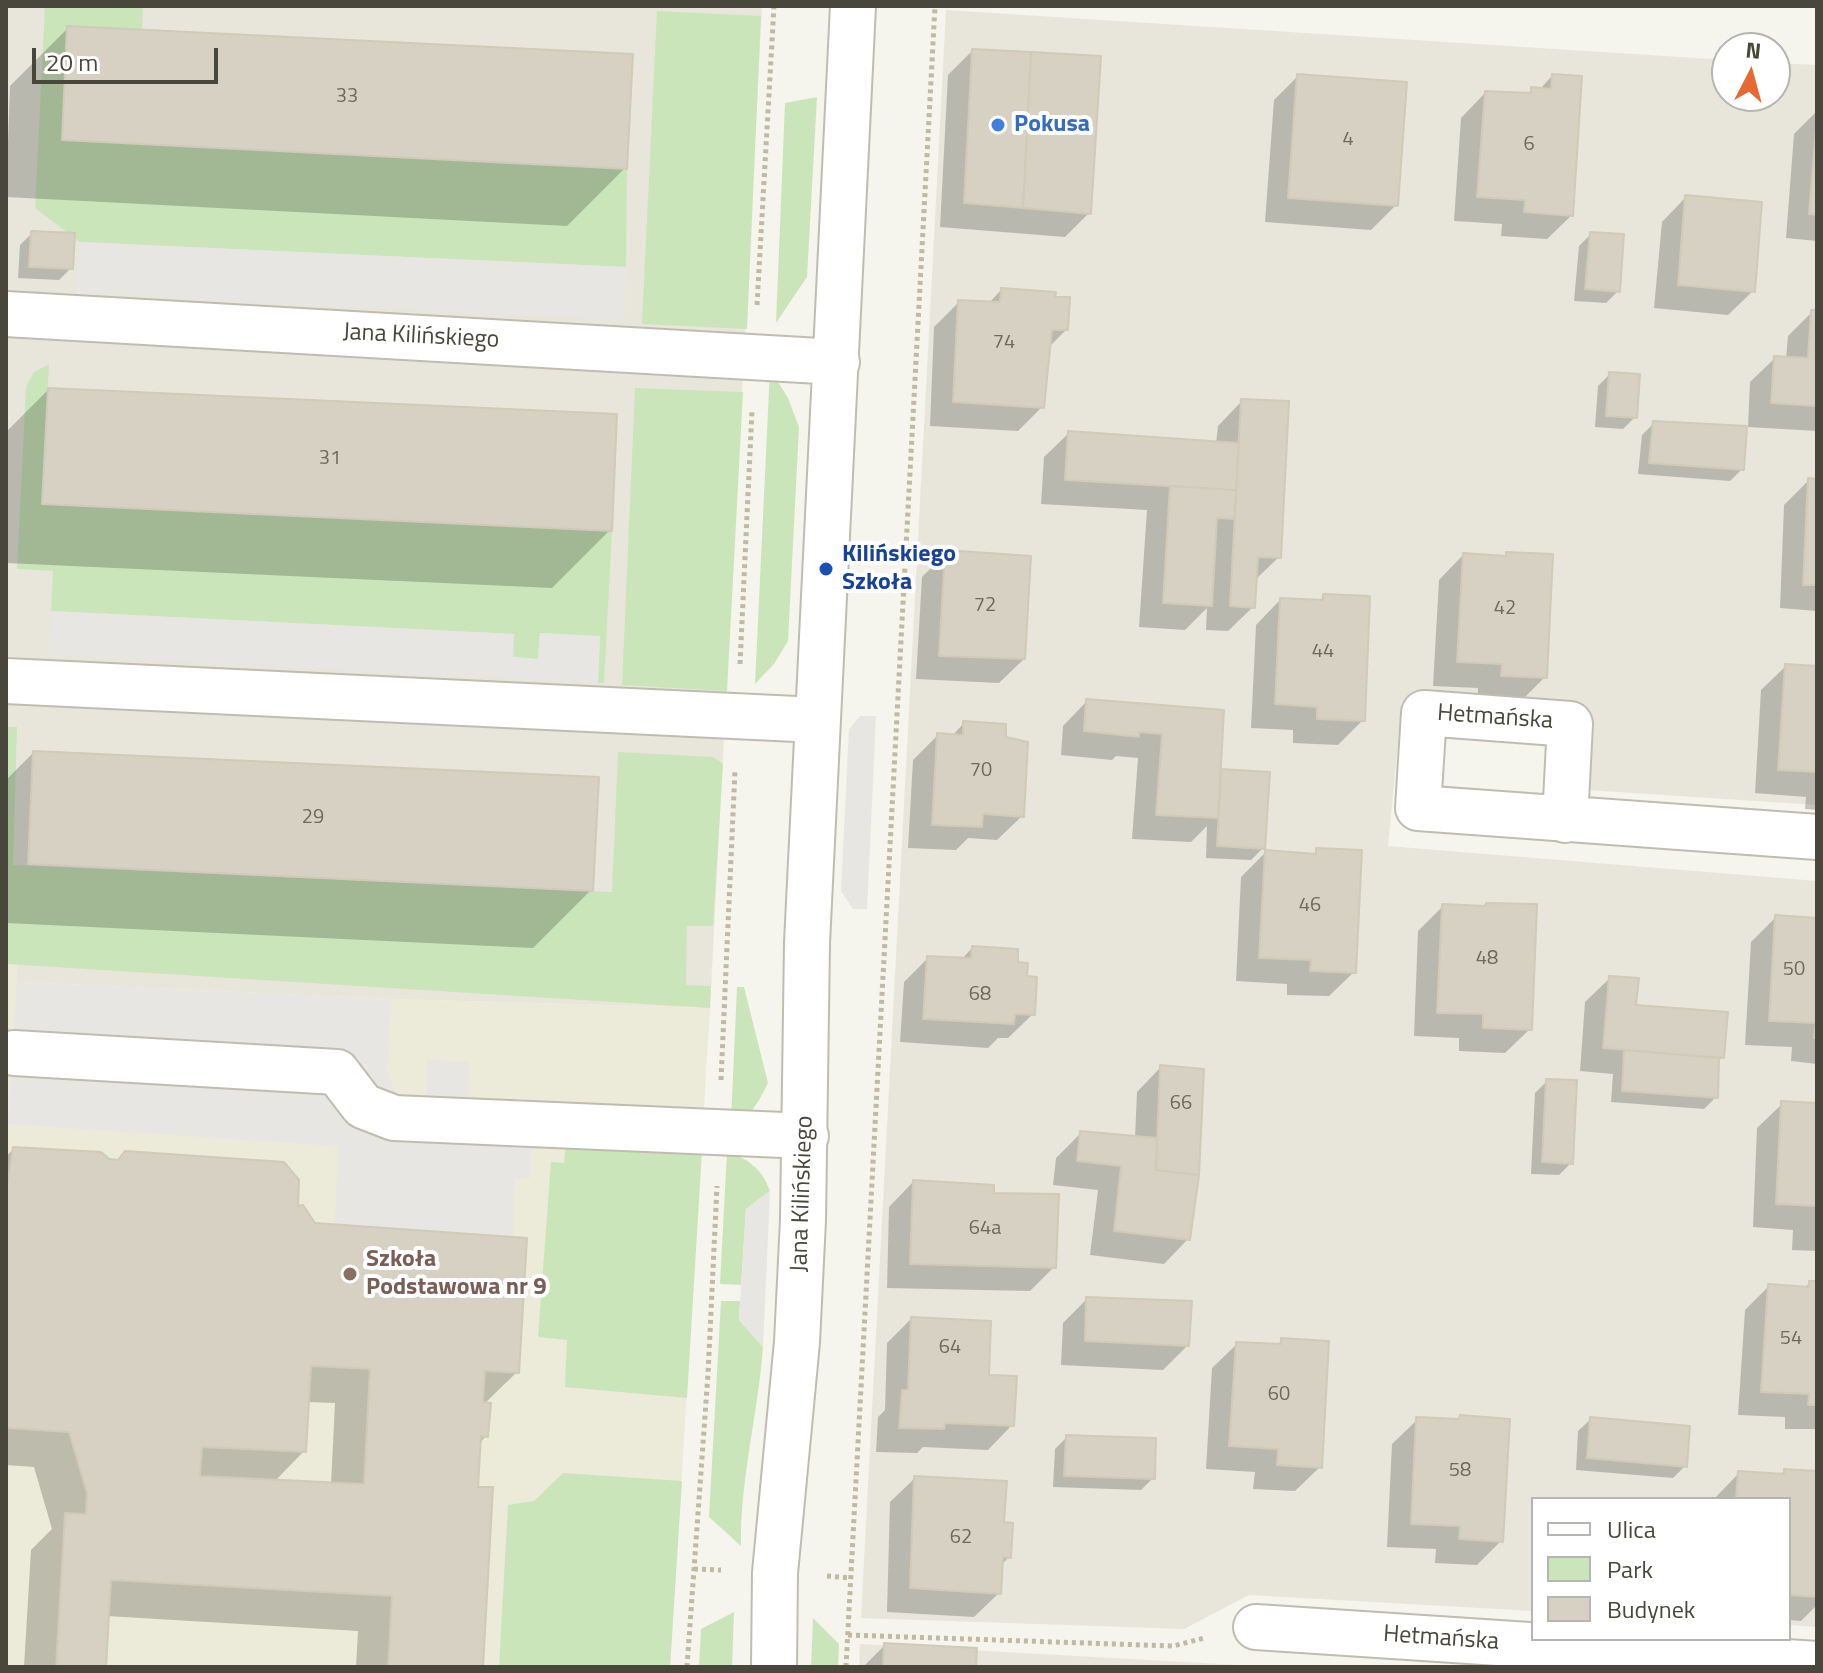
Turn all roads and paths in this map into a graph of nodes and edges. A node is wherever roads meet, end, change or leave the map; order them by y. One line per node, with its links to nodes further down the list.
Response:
1 (774, 6): 5 (path)
2 (853, 6): 6 (street, Jana Kilińskiego)
3 (935, 6): 16 (path)
4 (6, 314): 5 (street, Jana Kilińskiego)
5 (754, 356): 6 (street, Jana Kilińskiego); 8 (path)
6 (837, 362): 9 (street, Jana Kilińskiego)
7 (6, 681): 8 (street)
8 (738, 716): 9 (street); 13 (path)
9 (817, 720): 14 (street, Jana Kilińskiego)
10 (1565, 820): 11 (street)
11 (1817, 837)
12 (14, 1053): 13 (street)
13 (719, 1134): 14 (street); 18 (path)
14 (806, 1136): 19 (street, Jana Kilińskiego)
15 (1256, 1627): 16 (path); 17 (street, Hetmańska)
16 (848, 1635): 20 (path)
17 (1817, 1664)
18 (687, 1667)
19 (774, 1667)
20 (846, 1667)

